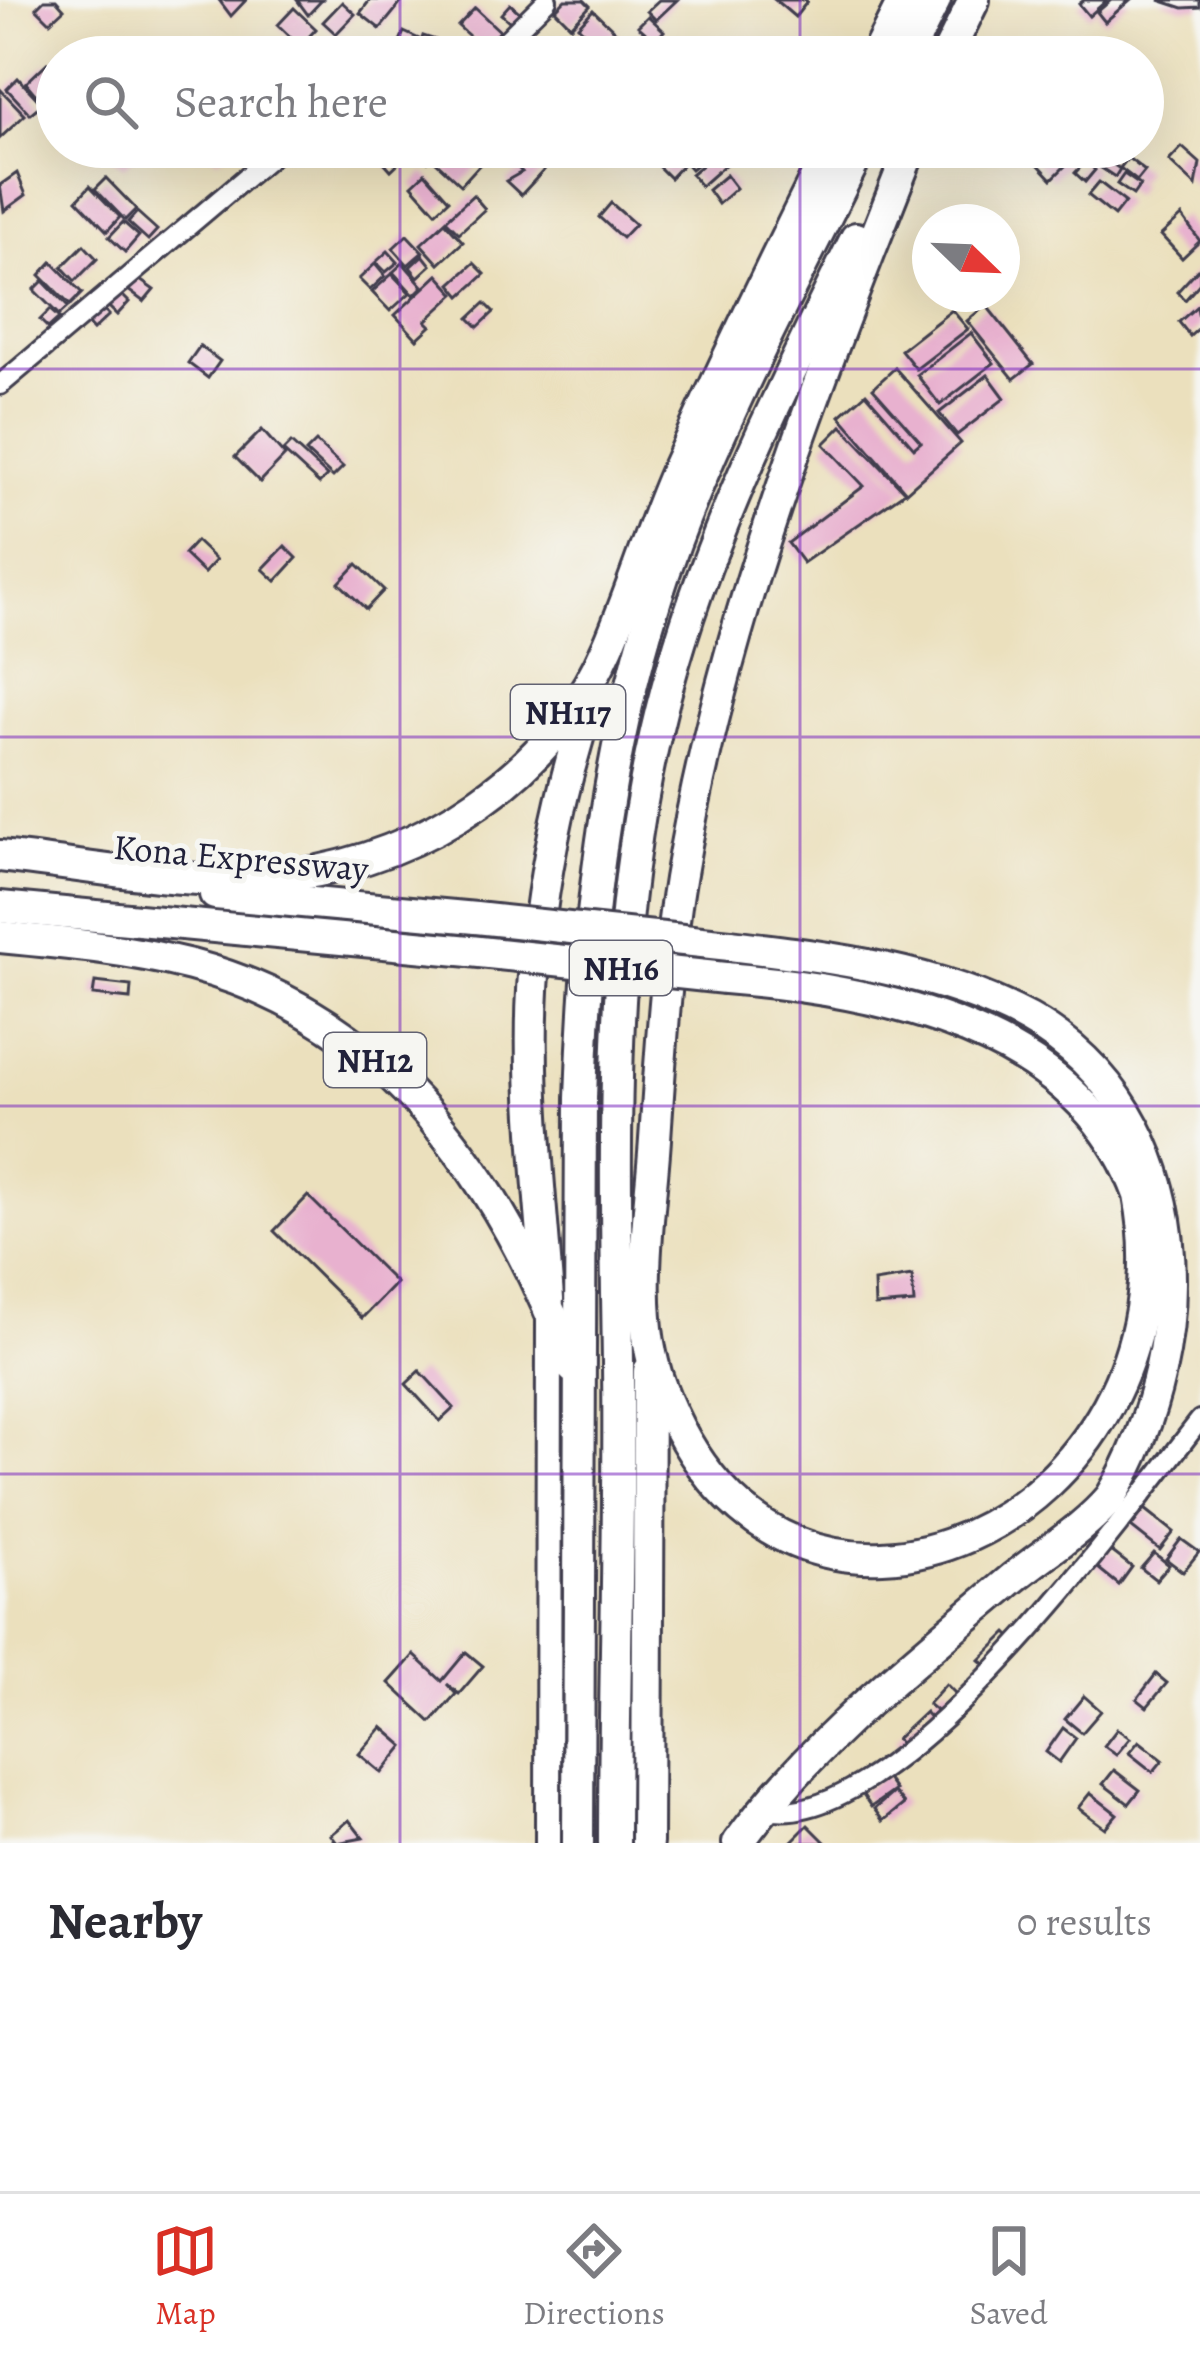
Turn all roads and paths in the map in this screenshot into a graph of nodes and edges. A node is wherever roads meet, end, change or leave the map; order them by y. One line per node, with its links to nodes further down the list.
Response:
1 (548, 0): 5 (street)
2 (904, 0): 6 (highway)
3 (935, 0): 7 (highway)
4 (974, 0): 8 (highway)
5 (511, 36)
6 (886, 36)
7 (917, 36)
8 (956, 36)
9 (257, 168): 14 (street)
10 (821, 168): 15 (highway, NH117)
11 (852, 168): 22 (highway, NH16)
12 (891, 168): 27 (highway, NH16)
13 (903, 168): 21 (highway)
14 (0, 385)
15 (606, 650): 16 (highway, NH117); 20 (highway)
16 (0, 856)
17 (0, 875): 24 (highway, Kona Expressway, bridge)
18 (0, 907): 21 (highway, Kona Expressway, bridge)
19 (0, 937): 20 (highway, NH12)
20 (549, 1311): 22 (highway, NH12); 25 (street)
21 (649, 1335): 28 (highway)
22 (580, 1397): 26 (highway, NH12)
23 (1200, 1420): 24 (street)
24 (764, 1808): 29 (highway, Kona Expressway)
25 (548, 1843)
26 (578, 1843)
27 (614, 1843)
28 (647, 1843)
29 (738, 1843)

